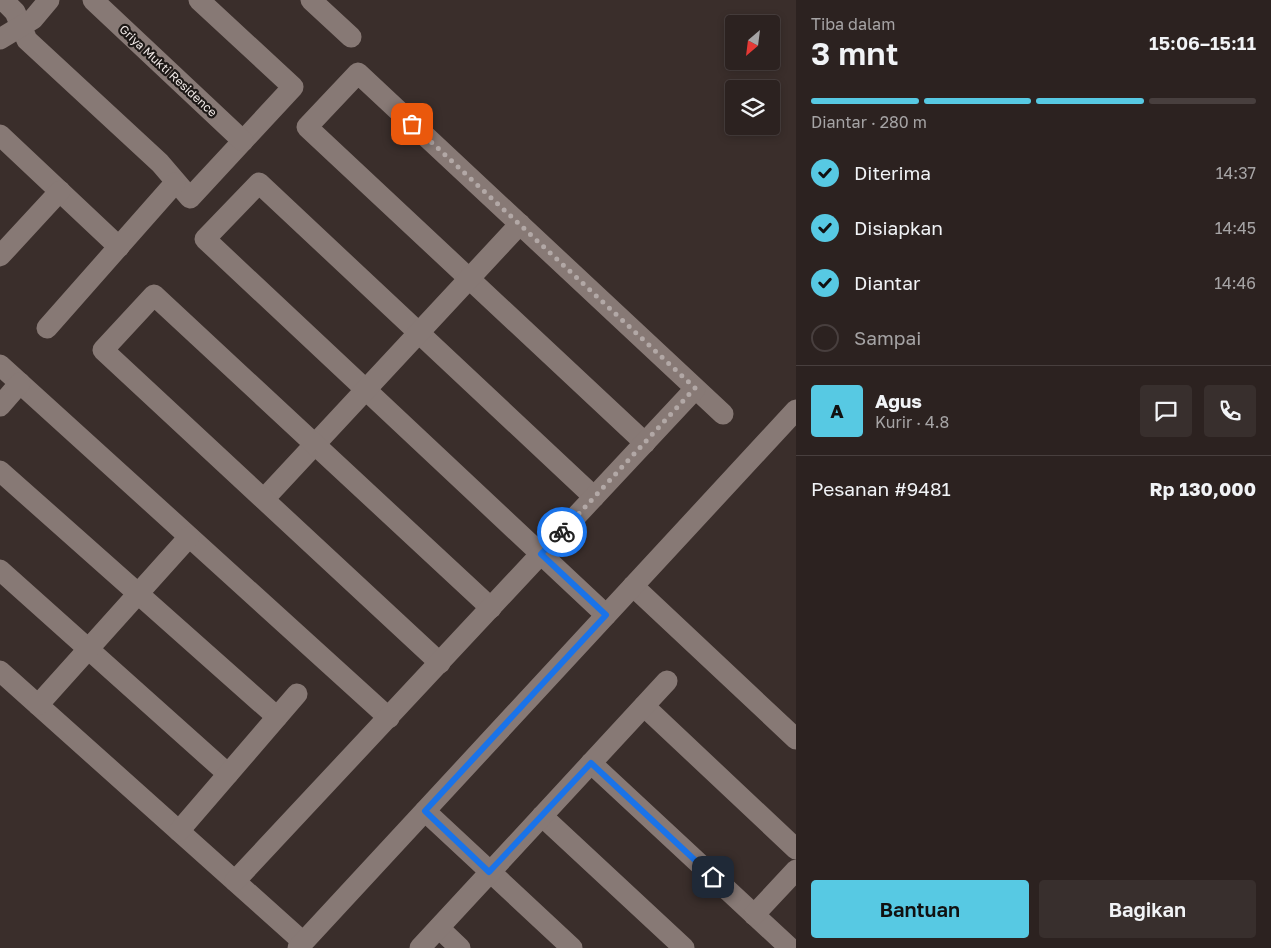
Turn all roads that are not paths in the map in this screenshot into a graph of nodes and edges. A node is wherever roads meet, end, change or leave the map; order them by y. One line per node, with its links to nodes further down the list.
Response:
1 (2, 0): 7 (street)
2 (49, 0): 7 (street)
3 (93, 0): 10 (street, Griya Mukti Residence)
4 (199, 0): 10 (street)
5 (311, 0): 8 (street)
6 (0, 13): 7 (street)
7 (11, 32): 11 (street)
8 (352, 37)
9 (2, 142): 12 (street)
10 (242, 142): 11 (street)
11 (175, 183): 14 (street)
12 (60, 191): 14 (street); 15 (street)
13 (520, 224): 16 (street); 16 (street); 21 (street)
14 (119, 247): 17 (street)
15 (0, 256)
16 (469, 279): 18 (street); 26 (street)
17 (47, 328)
18 (419, 333): 22 (street); 22 (street); 29 (street)
19 (0, 365): 20 (street)
20 (20, 384): 23 (street); 31 (street)
21 (695, 388): 25 (street); 26 (street)
22 (366, 390): 27 (street); 32 (street)
23 (0, 406)
24 (796, 410): 34 (street)
25 (723, 414)
26 (645, 443): 29 (street)
27 (315, 444): 30 (street); 30 (street); 36 (street)
28 (0, 471): 35 (street)
29 (594, 497): 32 (street)
30 (264, 499): 39 (street)
31 (189, 537): 35 (street); 46 (street)
32 (541, 554): 36 (street); 37 (street)
33 (0, 570): 38 (street)
34 (633, 586): 37 (street); 47 (street)
35 (138, 594): 38 (street); 45 (street)
36 (491, 608): 39 (street)
37 (606, 615): 50 (street)
38 (88, 649): 43 (street); 49 (street)
39 (440, 663): 46 (street)
40 (0, 671): 43 (street)
41 (667, 681): 44 (street)
42 (297, 694): 45 (street)
43 (38, 705): 52 (street)
44 (644, 706): 48 (street); 53 (street)
45 (277, 717): 49 (street)
46 (389, 718): 56 (street)
47 (796, 739)
48 (591, 763): 51 (street); 57 (street)
49 (228, 774): 52 (street)
50 (425, 811): 55 (street); 59 (street)
51 (542, 816): 55 (street); 63 (street)
52 (178, 831): 56 (street)
53 (796, 849)
54 (796, 870): 57 (street)
55 (489, 872): 58 (street); 62 (street)
56 (235, 881): 59 (street)
57 (754, 915): 64 (street)
58 (439, 928): 60 (street); 61 (street)
59 (301, 945)
60 (420, 948)
61 (460, 948)
62 (572, 948)
63 (684, 948)
64 (790, 948)

